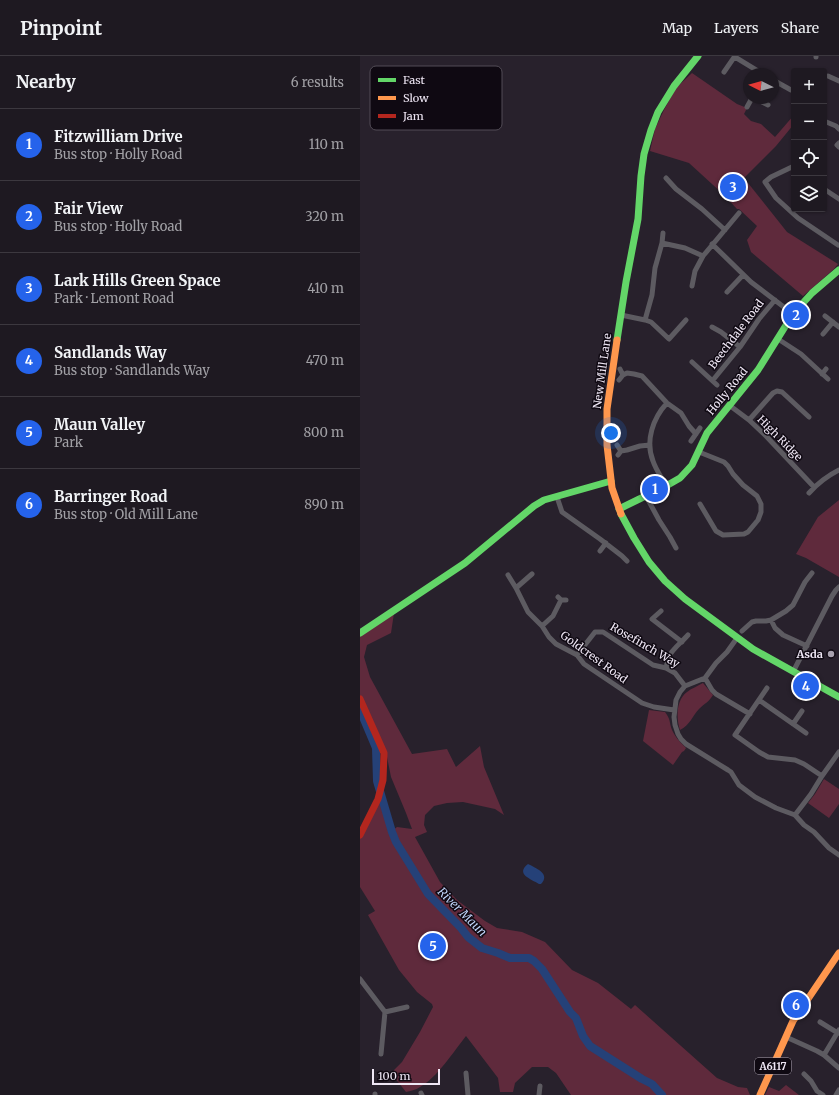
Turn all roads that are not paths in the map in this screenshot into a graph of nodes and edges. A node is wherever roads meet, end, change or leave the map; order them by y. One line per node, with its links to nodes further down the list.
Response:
1 (698, 56): 32 (street, New Mill Lane)
2 (735, 57): 3 (street); 4 (street)
3 (753, 68)
4 (724, 72)
5 (828, 76): 6 (street)
6 (839, 82)
7 (779, 83): 8 (street)
8 (791, 90)
9 (749, 104): 10 (street)
10 (747, 107)
11 (827, 122): 12 (street)
12 (839, 129)
13 (791, 167): 24 (street)
14 (666, 178): 15 (street)
15 (671, 183): 16 (street); 20 (street)
16 (666, 188)
17 (827, 191): 18 (street)
18 (839, 199)
19 (739, 213): 20 (street)
20 (725, 230): 23 (street)
21 (663, 233): 22 (street)
22 (662, 243): 25 (street); 34 (street)
23 (712, 244): 25 (street); 27 (street)
24 (838, 245)
25 (703, 256): 28 (street)
26 (839, 270): 31 (street, Holly Road)
27 (744, 275): 29 (street); 30 (street)
28 (692, 286)
29 (727, 292)
30 (775, 300): 31 (street); 41 (street, Beechdale Road)
31 (793, 314): 40 (street, Holly Road)
32 (621, 315): 34 (street); 62 (street, New Mill Lane)
33 (825, 316): 36 (street)
34 (645, 320): 35 (street)
35 (686, 320)
36 (832, 322): 38 (street); 39 (street)
37 (712, 327): 41 (street)
38 (839, 327)
39 (823, 334)
40 (778, 339): 45 (street); 52 (street, Holly Road)
41 (740, 348): 49 (street, Beechdale Road)
42 (692, 362): 49 (street, Beechdale Road)
43 (620, 369): 46 (street)
44 (826, 369): 45 (street)
45 (822, 374): 47 (street)
46 (623, 375): 48 (street); 51 (street)
47 (828, 379)
48 (619, 380)
49 (713, 380): 50 (street, Beechdale Road)
50 (717, 385)
51 (667, 403): 56 (street); 59 (street)
52 (729, 405): 54 (street, High Ridge); 60 (street, Holly Road)
53 (809, 417): 54 (street)
54 (749, 420): 64 (street, High Ridge)
55 (700, 428): 56 (street)
56 (696, 434): 57 (street)
57 (691, 441)
58 (617, 445): 59 (street)
59 (650, 445): 63 (street)
60 (699, 452): 63 (street, Holly Road); 68 (street)
61 (839, 470): 64 (street)
62 (611, 481): 67 (street); 69 (street, New Mill Lane)
63 (666, 486): 66 (street, Holly Road)
64 (814, 487): 65 (street)
65 (809, 493)
66 (646, 496): 69 (street, Holly Road); 71 (street)
67 (557, 497): 70 (street); 84 (street)
68 (700, 504)
69 (619, 509): 86 (street, New Mill Lane)
70 (606, 543): 72 (street); 73 (street)
71 (676, 548)
72 (600, 551)
73 (626, 561)
74 (812, 573): 81 (street)
75 (532, 574): 78 (street)
76 (508, 575): 78 (street, Goldcrest Road)
77 (839, 587): 88 (street)
78 (516, 588): 82 (street, Goldcrest Road)
79 (561, 599): 82 (street)
80 (662, 611): 87 (street)
81 (771, 620): 83 (street); 88 (street)
82 (542, 626): 89 (street, Goldcrest Road)
83 (742, 631)
84 (360, 633)
85 (688, 635): 87 (street)
86 (737, 638): 91 (street, New Mill Lane); 92 (street)
87 (682, 642): 90 (street)
88 (807, 646): 91 (street)
89 (577, 655): 90 (street, Rosefinch Way); 98 (street, Goldcrest Road)
90 (666, 668): 93 (street, Rosefinch Way)
91 (793, 672): 95 (street, New Mill Lane)
92 (705, 678): 93 (street); 100 (street)
93 (685, 686): 98 (street)
94 (767, 688): 97 (street)
95 (839, 698)
96 (360, 699): 106 (street)
97 (759, 700): 100 (street); 101 (street)
98 (674, 710): 105 (street)
99 (802, 711): 101 (street)
100 (750, 714): 104 (street)
101 (793, 724): 102 (street)
102 (806, 733)
103 (839, 752): 104 (street)
104 (822, 776): 105 (street)
105 (795, 815): 107 (street)
106 (360, 835)
107 (839, 855)
108 (839, 953): 115 (street, A6117)
109 (360, 980): 110 (street)
110 (362, 987): 112 (street)
111 (407, 1007): 112 (street)
112 (386, 1012): 116 (street)
113 (820, 1022): 114 (street)
114 (839, 1031): 117 (street)
115 (786, 1037): 117 (street); 125 (street, A6117)
116 (381, 1054)
117 (824, 1055): 118 (street)
118 (839, 1068)
119 (466, 1073): 123 (street)
120 (804, 1074): 126 (street)
121 (540, 1086): 124 (street)
122 (839, 1090): 127 (street)
123 (468, 1095)
124 (539, 1095)
125 (760, 1095)
126 (823, 1095)
127 (836, 1095)

